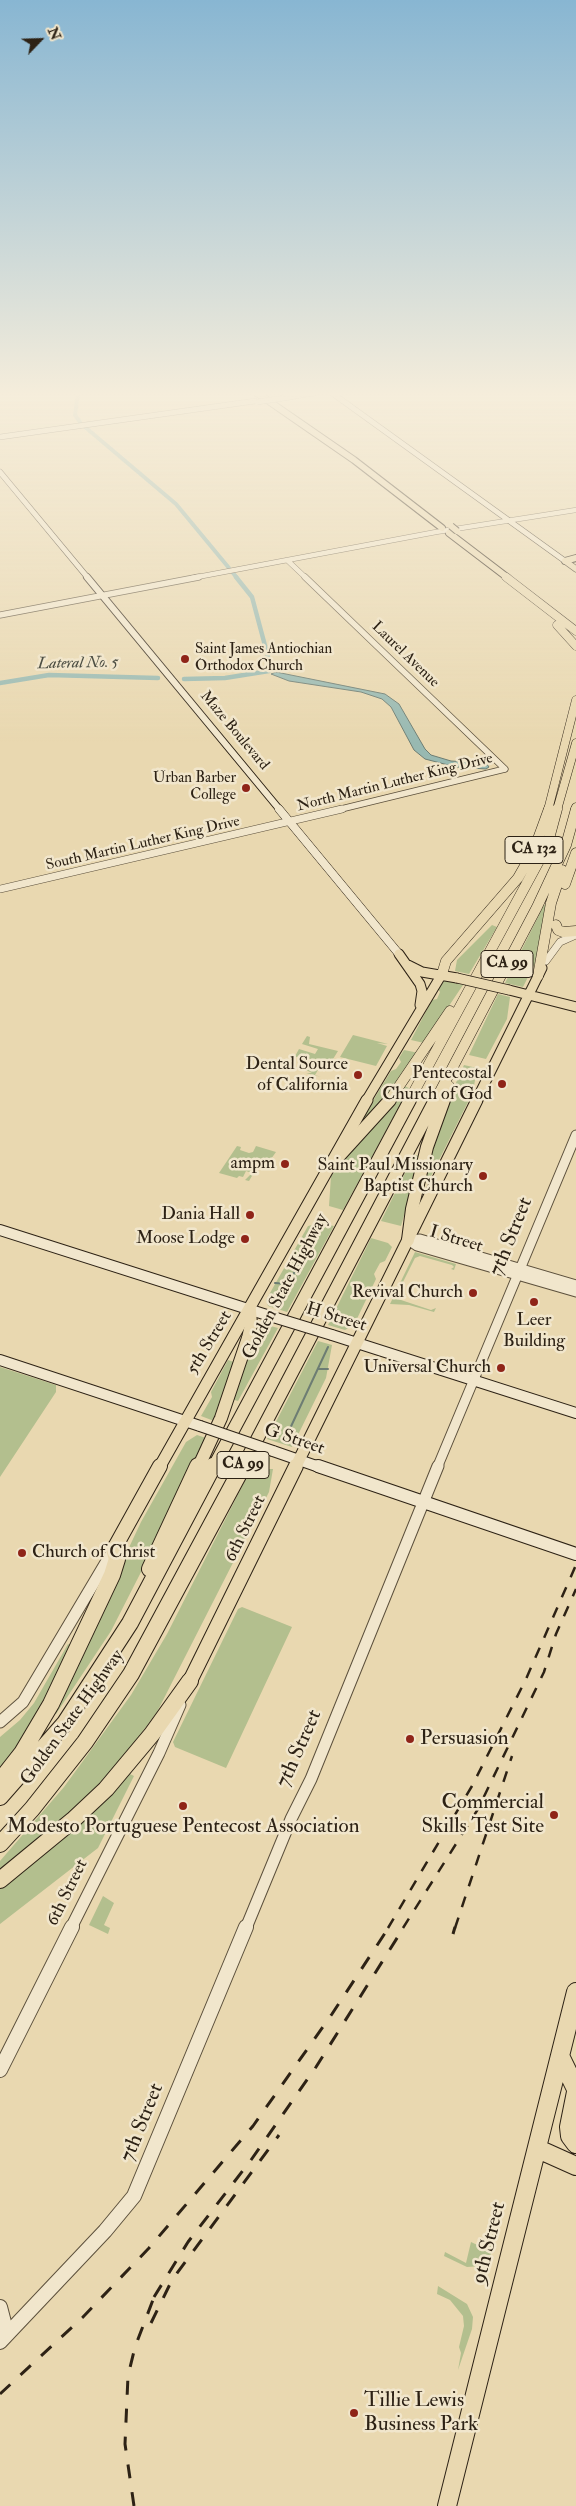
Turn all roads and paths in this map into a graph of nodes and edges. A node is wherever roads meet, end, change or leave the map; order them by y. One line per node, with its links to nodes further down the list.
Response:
1 (31, 510): 13 (main road, Maze Boulevard)
2 (419, 510): 7 (highway)
3 (426, 510): 7 (highway)
4 (495, 510): 6 (main road)
5 (576, 510): 6 (street)
6 (510, 521): 10 (street); 11 (main road)
7 (450, 529): 8 (highway); 15 (highway, bridge)
8 (472, 551): 15 (highway); 16 (highway)
9 (576, 559): 11 (highway)
10 (288, 560): 13 (street); 19 (street, Laurel Avenue)
11 (565, 561): 12 (main road)
12 (576, 569)
13 (102, 595): 14 (street); 21 (main road, Maze Boulevard)
14 (0, 615)
15 (574, 627)
16 (576, 646)
17 (576, 700): 33 (highway, CA 132)
18 (576, 743): 24 (highway, Golden State Highway / CA 99)
19 (505, 769): 21 (street, North Martin Luther King Drive)
20 (576, 807): 38 (highway, Golden State Highway / CA 99)
21 (290, 822): 25 (street, South Martin Luther King Drive); 29 (main road, Maze Boulevard)
22 (576, 830): 34 (highway)
23 (576, 853): 26 (highway, CA 132)
24 (538, 864): 32 (highway, Golden State Highway / CA 99); 33 (highway)
25 (0, 889)
26 (556, 925): 27 (highway); 30 (highway, CA 132)
27 (576, 930)
28 (576, 935): 30 (street, 6th Street)
29 (399, 954): 31 (main road, Maze Boulevard); 33 (main road)
30 (546, 962): 34 (main road, 6th Street / CA 132)
31 (406, 964): 33 (main road); 37 (main road, Maze Boulevard)
32 (484, 964): 40 (highway); 56 (highway, Golden State Highway / CA 99)
33 (442, 974): 35 (main road, bridge); 37 (main road, 5th Street)
34 (538, 976): 35 (main road, 6th Street / CA 132)
35 (530, 995): 36 (main road); 42 (main road, 6th Street)
36 (576, 1007)
37 (415, 1018): 40 (main road, 5th Street)
38 (454, 1064): 42 (highway); 62 (highway, Golden State Highway / CA 99)
39 (576, 1134): 43 (street, 7th Street)
40 (330, 1166): 46 (main road, 5th Street)
41 (0, 1230): 46 (main road, H Street)
42 (408, 1240): 43 (street, I Street); 47 (main road, 6th Street)
43 (519, 1272): 44 (street, I Street); 45 (street, I Street); 49 (street, 7th Street)
44 (576, 1285)
45 (576, 1292)
46 (250, 1310): 47 (main road, H Street, bridge); 51 (main road, 5th Street); 56 (highway)
47 (358, 1343): 49 (main road, H Street); 52 (main road, 6th Street)
48 (0, 1360): 51 (main road, G Street)
49 (474, 1380): 50 (main road, H Street); 53 (street, 7th Street)
50 (576, 1413)
51 (185, 1421): 52 (main road, G Street, bridge); 54 (main road, 5th Street)
52 (300, 1460): 53 (main road, G Street); 57 (main road, 6th Street)
53 (423, 1502): 55 (main road, G Street); 72 (street, 7th Street)
54 (114, 1549): 58 (street, 5th Street); 60 (highway)
55 (576, 1554)
56 (130, 1623): 61 (highway, Golden State Highway / CA 99)
57 (190, 1681): 59 (street, 6th Street); 63 (highway)
58 (0, 1722)
59 (158, 1752): 66 (street, 6th Street)
60 (0, 1781)
61 (0, 1797)
62 (0, 1844)
63 (0, 1880)
64 (576, 1992): 65 (main road, 9th Street)
65 (560, 2056): 67 (main road); 69 (main road, 9th Street)
66 (0, 2070)
67 (576, 2090): 68 (main road)
68 (576, 2144)
69 (538, 2149): 70 (main road); 73 (main road, 9th Street)
70 (576, 2166)
71 (0, 2307): 72 (street)
72 (4, 2338)
73 (447, 2506)

